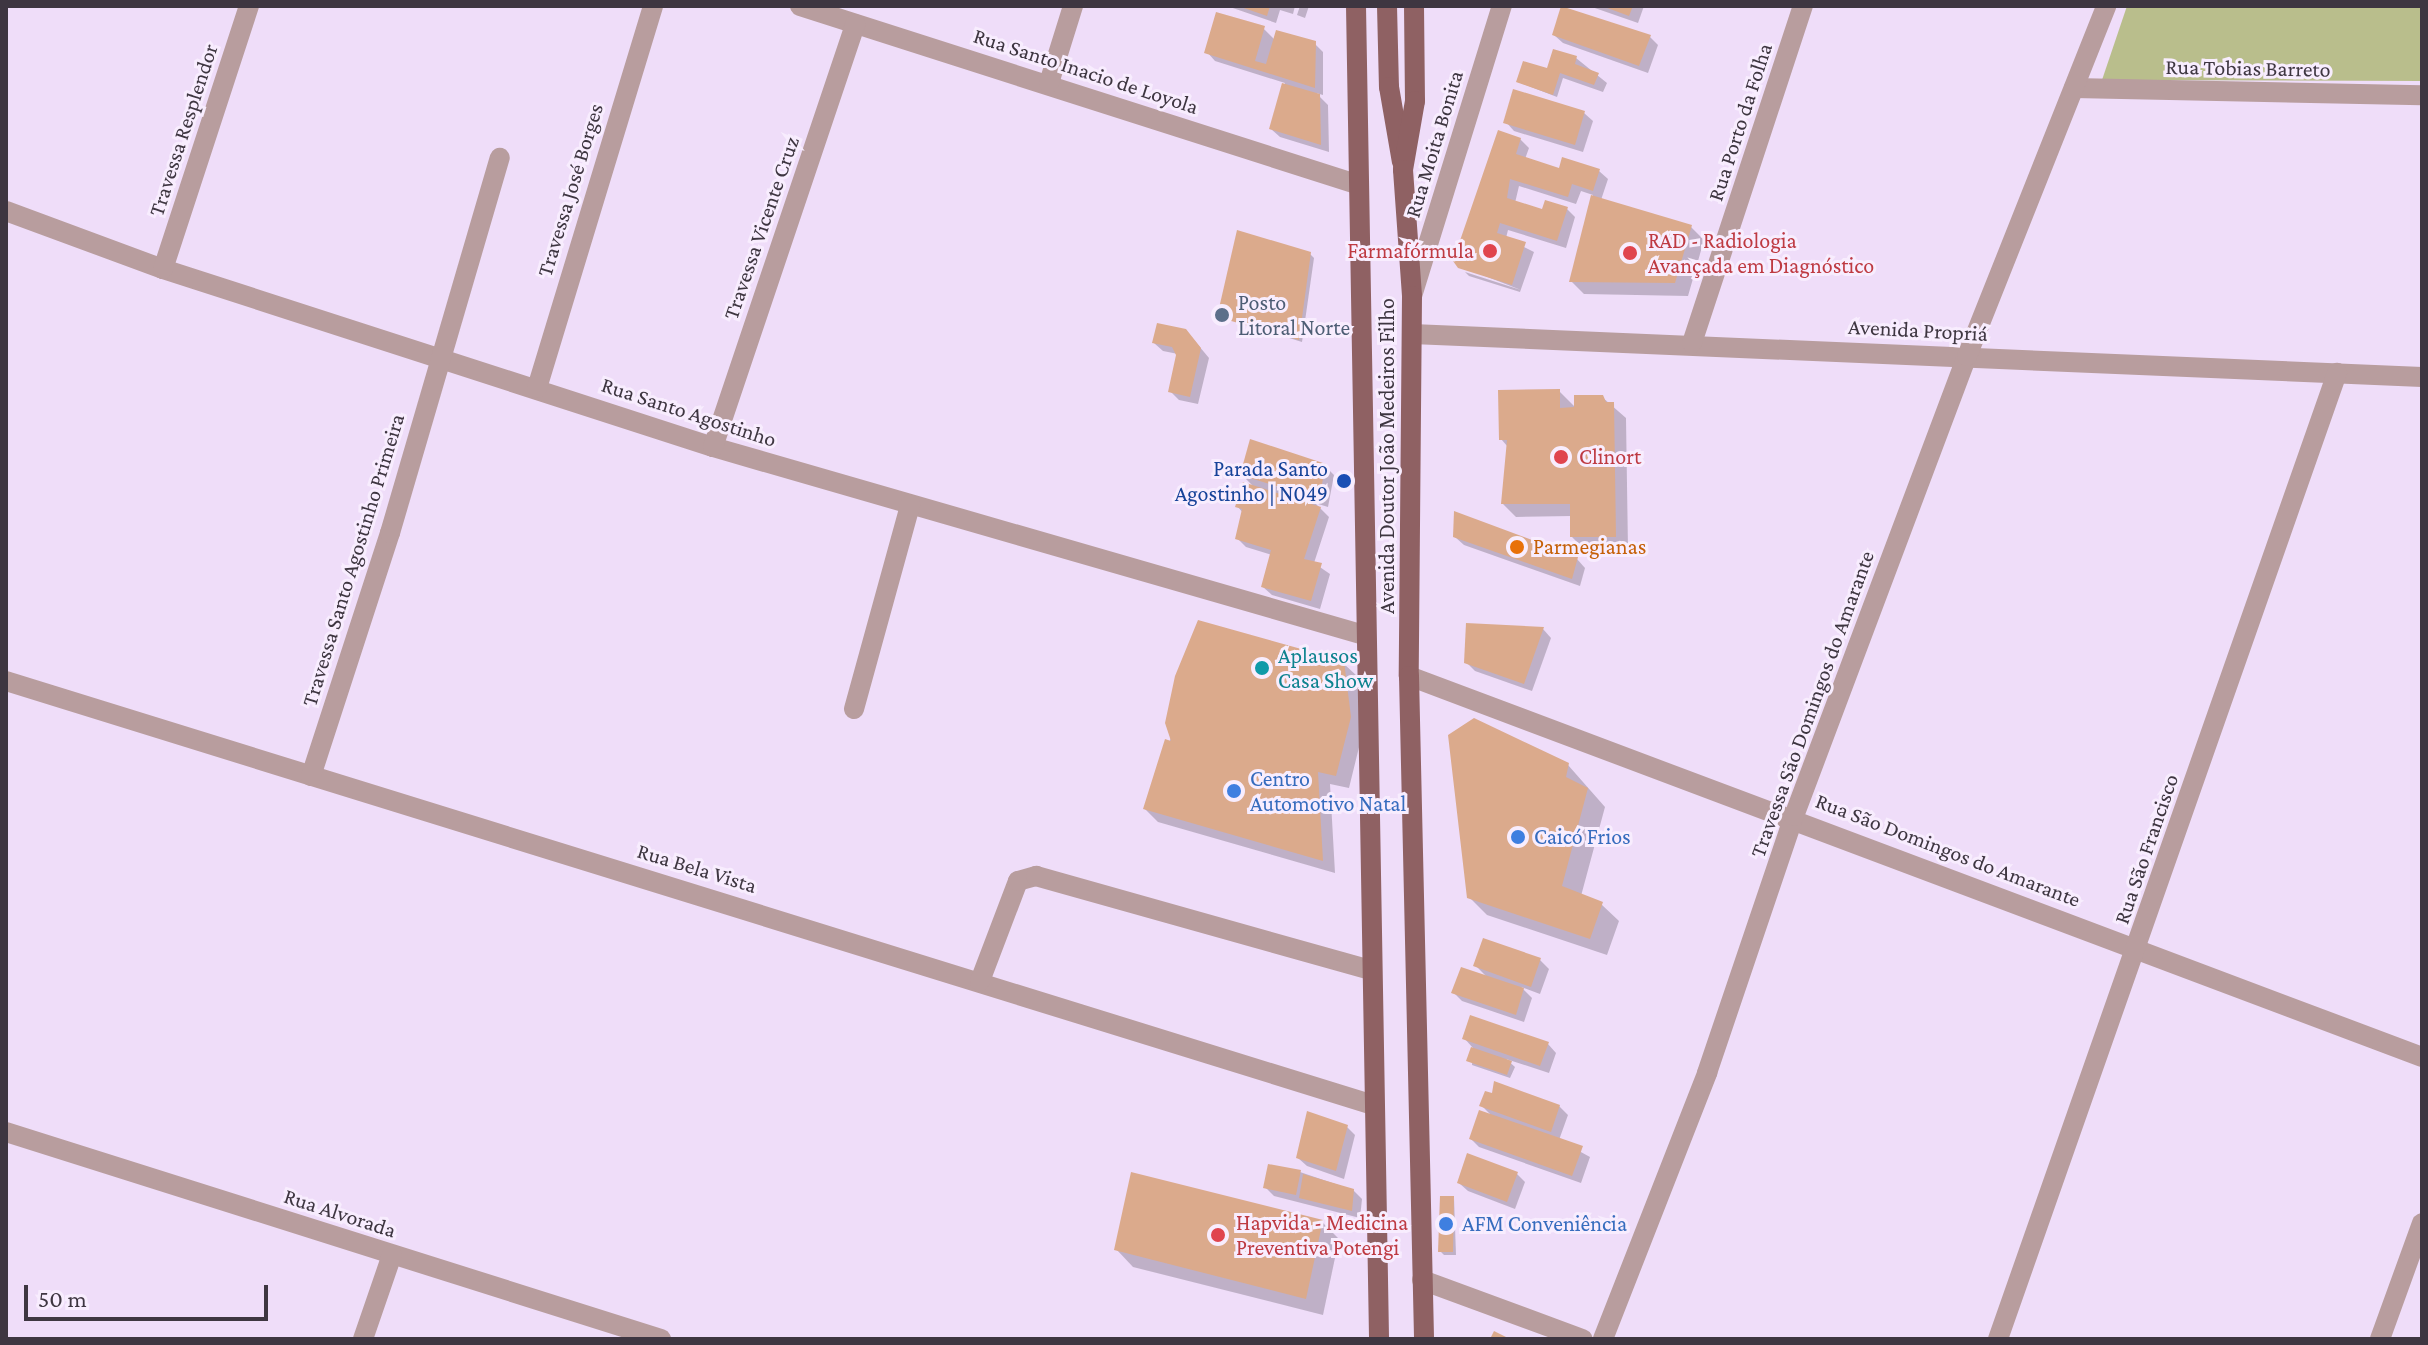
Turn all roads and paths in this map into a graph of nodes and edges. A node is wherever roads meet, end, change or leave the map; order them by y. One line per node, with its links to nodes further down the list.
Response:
1 (249, 6): 20 (street, Travessa Resplendor)
2 (653, 6): 28 (street, Travessa José Borges)
3 (800, 6): 11 (street, Rua Santo Inacio de Loyola)
4 (1073, 6): 13 (street)
5 (1356, 6): 18 (main road, Avenida Doutor João Medeiros Filho)
6 (1387, 6): 17 (main road)
7 (1414, 6): 17 (main road, Avenida Doutor João Medeiros Filho)
8 (1502, 6): 21 (street, Rua Moita Bonita)
9 (1803, 6): 23 (street, Rua Porto da Folha)
10 (2106, 6): 14 (street, Travessa São Domingos do Amarante)
11 (829, 10): 12 (street, Rua Santo Inacio de Loyola)
12 (855, 24): 13 (street, Rua Santo Inacio de Loyola); 29 (street, Travessa Vicente Cruz)
13 (1049, 83): 18 (street, Rua Santo Inacio de Loyola)
14 (2074, 88): 15 (street, Rua Tobias Barreto); 24 (street, Travessa São Domingos do Amarante)
15 (2422, 95)
16 (500, 158): 25 (street, Travessa Santo Agostinho Primeira)
17 (1403, 170): 21 (main road, Avenida Doutor João Medeiros Filho)
18 (1356, 184): 31 (main road, Avenida Doutor João Medeiros Filho)
19 (6, 211): 20 (street, Rua Santo Agostinho)
20 (163, 269): 25 (street, Rua Santo Agostinho)
21 (1412, 296): 22 (main road, Avenida Doutor João Medeiros Filho)
22 (1412, 334): 23 (street, Avenida Propriá); 32 (main road, Avenida Doutor João Medeiros Filho)
23 (1692, 343): 24 (street, Avenida Propriá)
24 (1967, 356): 26 (street, Avenida Propriá); 36 (street, Travessa São Domingos do Amarante)
25 (439, 358): 28 (street, Rua Santo Agostinho); 35 (street, Travessa Santo Agostinho Primeira)
26 (2337, 373): 27 (street, Avenida Propriá); 37 (street, Rua São Francisco)
27 (2422, 377)
28 (537, 388): 29 (street, Rua Santo Agostinho)
29 (713, 447): 30 (street, Rua Santo Agostinho)
30 (910, 505): 31 (street, Rua Santo Agostinho); 34 (street)
31 (1364, 635): 38 (main road, Avenida Doutor João Medeiros Filho)
32 (1409, 676): 36 (street, Rua São Domingos do Amarante); 45 (main road, Avenida Doutor João Medeiros Filho)
33 (6, 681): 35 (street, Rua Bela Vista)
34 (854, 709)
35 (311, 776): 39 (street, Rua Bela Vista)
36 (1794, 816): 37 (street, Rua São Domingos do Amarante); 51 (street, Travessa São Domingos do Amarante)
37 (2137, 948): 40 (street, Rua São Domingos do Amarante); 52 (street, Rua São Francisco)
38 (1370, 970): 39 (street); 41 (main road, Avenida Doutor João Medeiros Filho)
39 (980, 981): 41 (street, Rua Bela Vista)
40 (2422, 1057)
41 (1373, 1105): 48 (main road, Avenida Doutor João Medeiros Filho)
42 (6, 1132): 44 (street, Rua Alvorada)
43 (2422, 1223): 53 (street)
44 (392, 1255): 46 (street); 47 (street, Rua Alvorada)
45 (1422, 1280): 49 (main road, Avenida Doutor João Medeiros Filho); 50 (street)
46 (363, 1339)
47 (661, 1339)
48 (1379, 1339)
49 (1424, 1339)
50 (1582, 1339)
51 (1603, 1339)
52 (1998, 1339)
53 (2380, 1339)

